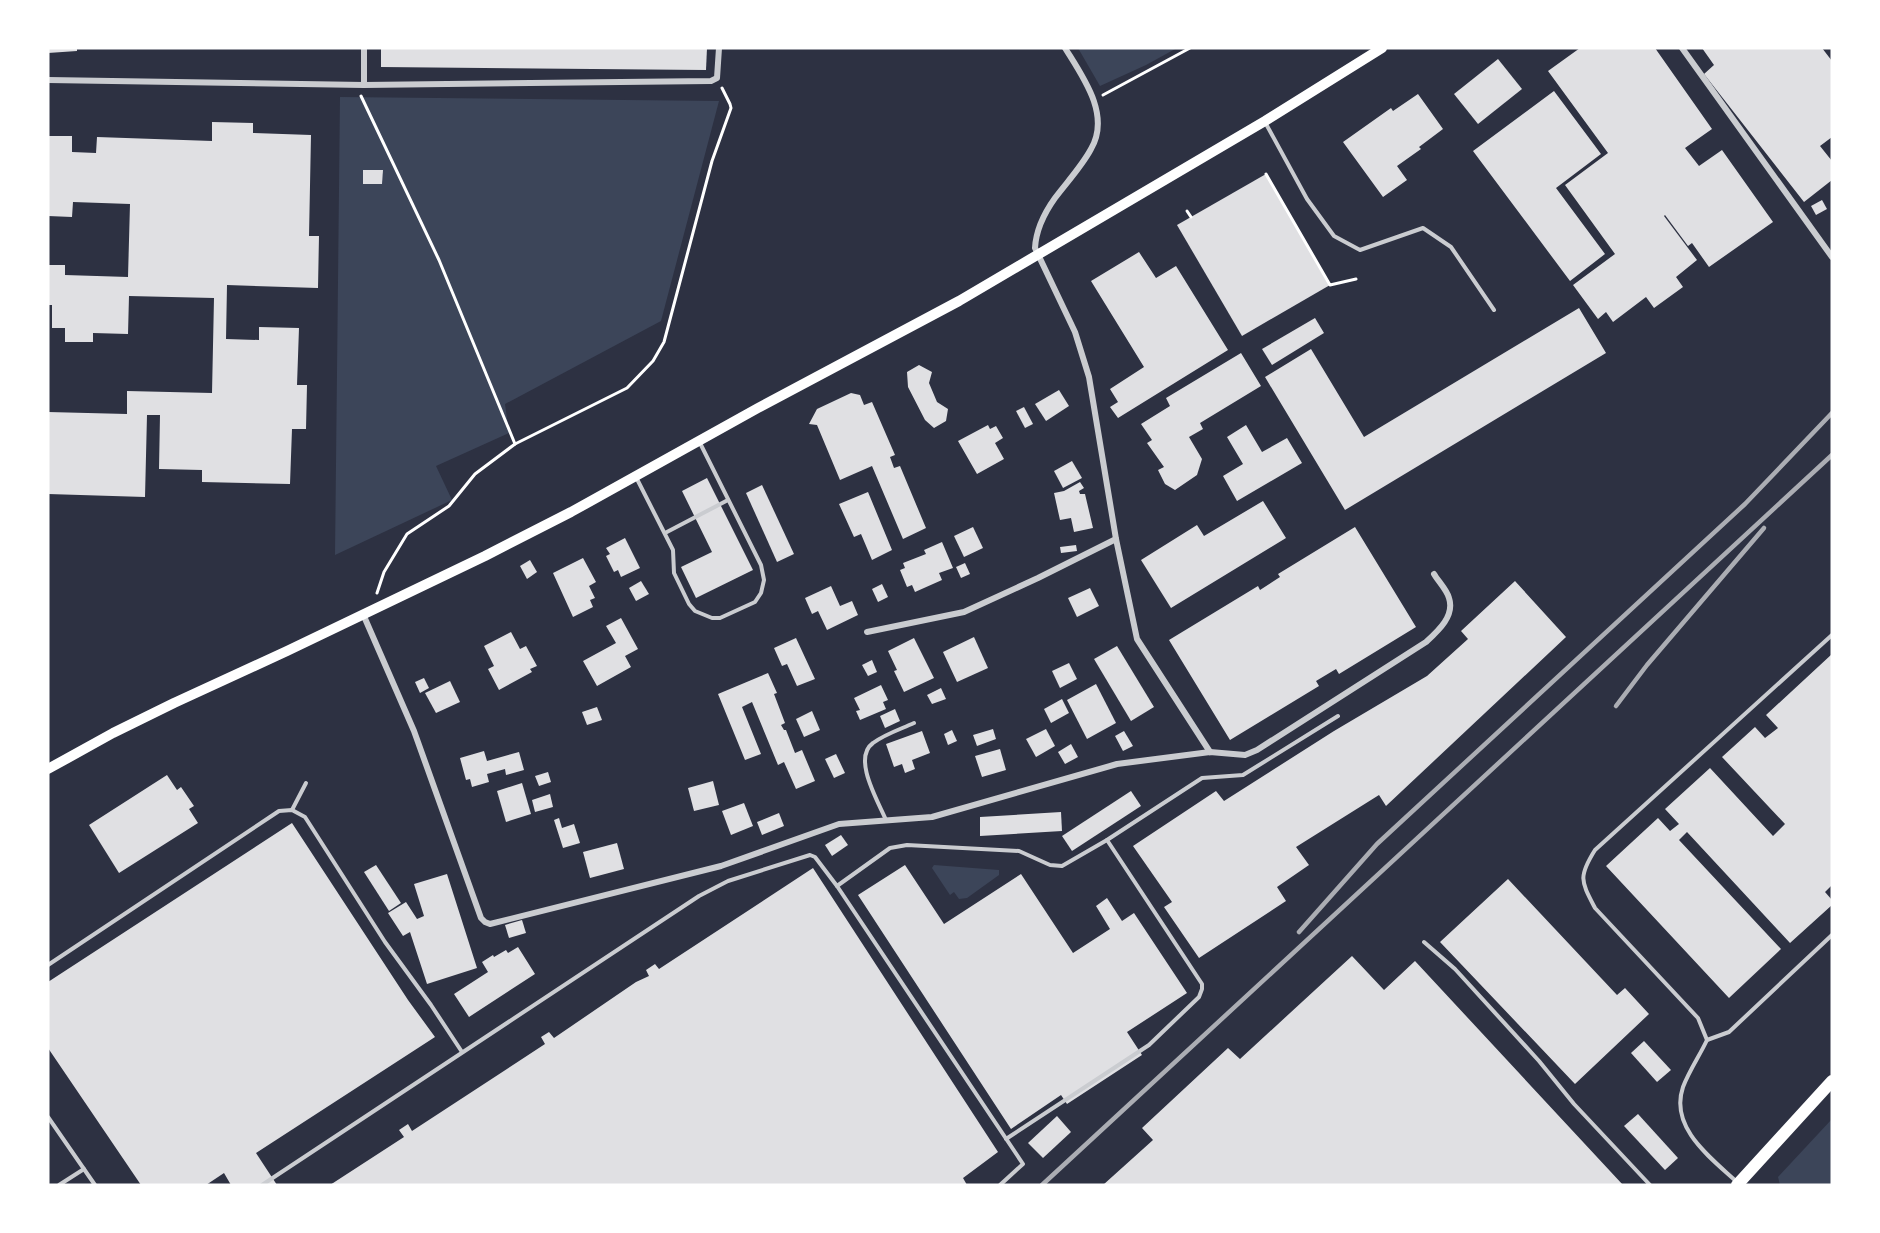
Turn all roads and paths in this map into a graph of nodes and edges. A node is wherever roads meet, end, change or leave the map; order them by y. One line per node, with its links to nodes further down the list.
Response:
1 (364, 48): 10 (street)
2 (719, 48): 7 (street)
3 (1065, 48): 11 (street)
4 (1190, 48): 11 (path)
5 (1382, 48): 12 (main road)
6 (1682, 48): 17 (street)
7 (717, 78): 10 (street); 21 (path)
8 (48, 80): 9 (street)
9 (355, 84): 10 (street); 21 (path)
10 (364, 85)
11 (1094, 100): 16 (street)
12 (1265, 121): 16 (main road); 19 (lane)
13 (1266, 174): 18 (path)
14 (1187, 211): 15 (path)
15 (1191, 217)
16 (1037, 256): 20 (main road); 25 (street)
17 (1832, 257)
18 (1356, 279)
19 (1494, 310)
20 (698, 440): 22 (main road); 23 (lane)
21 (515, 444): 27 (path)
22 (635, 475): 24 (lane); 27 (main road)
23 (728, 500): 24 (lane); 24 (lane)
24 (665, 533)
25 (1116, 539): 29 (street); 33 (street)
26 (1434, 574): 33 (street)
27 (377, 607): 28 (main road)
28 (363, 614): 34 (main road); 37 (street)
29 (867, 632)
30 (1832, 635): 43 (lane)
31 (1338, 716): 38 (lane)
32 (914, 723): 37 (lane)
33 (1210, 752): 37 (street)
34 (48, 769)
35 (306, 783): 36 (lane)
36 (292, 810): 42 (lane); 44 (lane)
37 (886, 820)
38 (1107, 840): 39 (lane); 47 (lane)
39 (837, 886): 44 (lane); 47 (lane)
40 (1832, 935): 43 (lane)
41 (1424, 942): 54 (lane)
42 (48, 964)
43 (1707, 1040): 49 (lane)
44 (462, 1052): 52 (lane)
45 (1832, 1081): 49 (main road)
46 (48, 1117): 48 (lane)
47 (1006, 1138): 53 (lane)
48 (84, 1169): 50 (lane); 51 (lane)
49 (1737, 1184)
50 (59, 1185)
51 (95, 1185)
52 (262, 1185)
53 (1000, 1185)
54 (1650, 1185)

